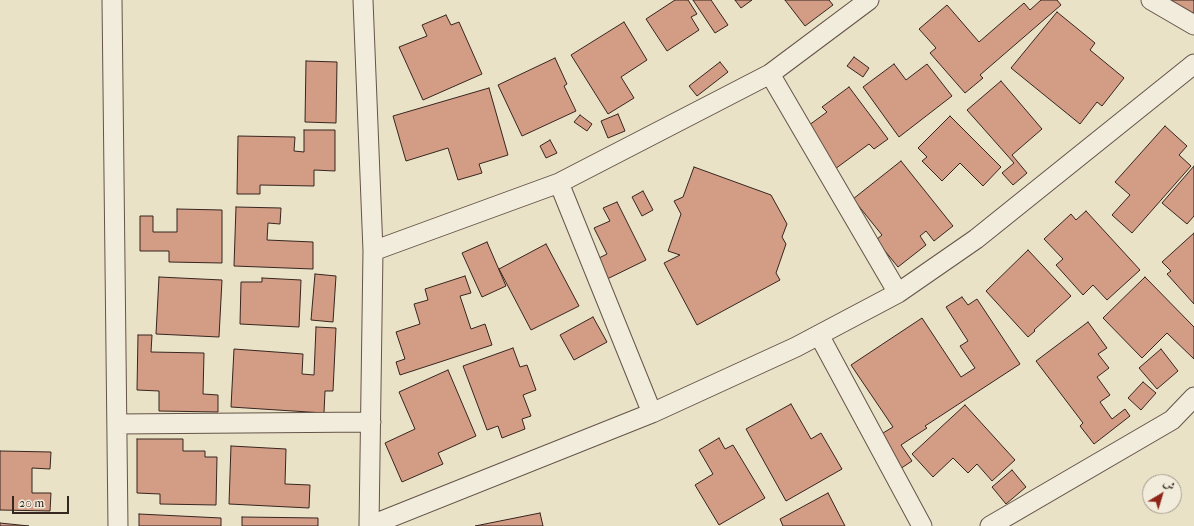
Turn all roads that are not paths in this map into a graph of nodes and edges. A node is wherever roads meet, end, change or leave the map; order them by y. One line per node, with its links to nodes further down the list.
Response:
1 (112, 0): 15 (street)
2 (363, 0): 9 (street)
3 (869, 0): 7 (street)
4 (1151, 0): 5 (street)
5 (1194, 25)
6 (1194, 64): 10 (street)
7 (770, 74): 8 (street); 10 (street)
8 (560, 183): 9 (street); 13 (street)
9 (373, 251): 14 (street)
10 (898, 294): 11 (street)
11 (819, 336): 13 (street); 18 (street)
12 (1194, 397): 19 (street)
13 (652, 413): 17 (street)
14 (371, 422): 15 (street); 17 (street)
15 (117, 424): 16 (street)
16 (118, 526)
17 (369, 526)
18 (922, 526)
19 (990, 526)

